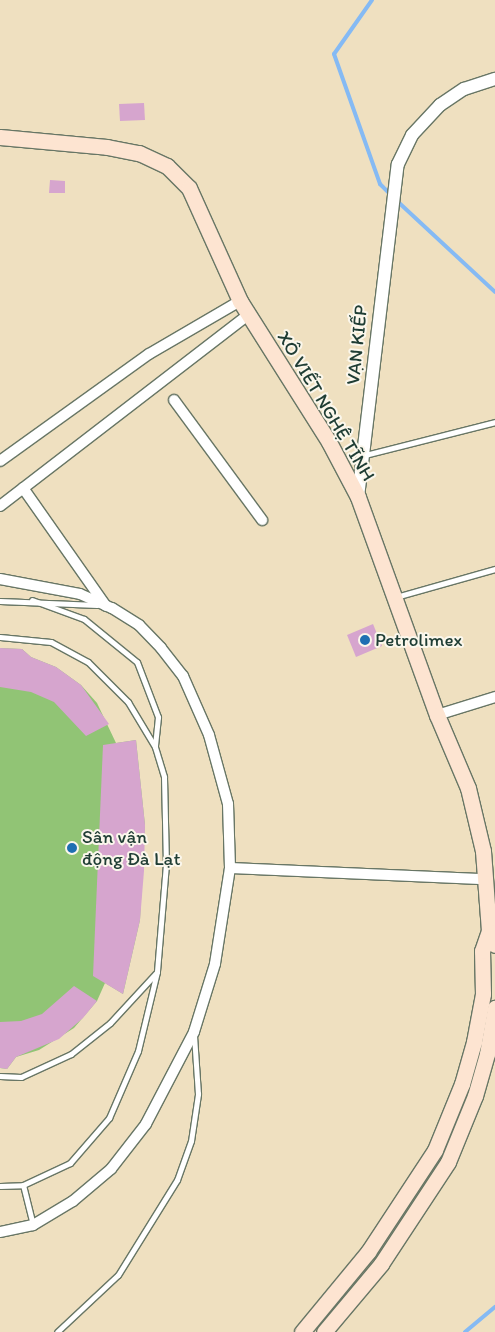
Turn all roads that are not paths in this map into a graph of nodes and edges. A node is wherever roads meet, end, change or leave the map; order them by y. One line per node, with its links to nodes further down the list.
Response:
1 (495, 79): 7 (street, VẠN KIẾP)
2 (0, 137): 3 (main road, XÔ VIẾT NGHỆ TĨNH)
3 (240, 301): 4 (main road, XÔ VIẾT NGHỆ TĨNH); 8 (street)
4 (248, 315): 9 (street); 10 (main road, XÔ VIẾT NGHỆ TĨNH)
5 (174, 400): 12 (street)
6 (495, 422): 7 (lane)
7 (364, 455): 10 (street, VẠN KIẾP)
8 (0, 461)
9 (23, 488): 11 (street); 18 (street)
10 (358, 497): 15 (main road, XÔ VIẾT NGHỆ TĨNH)
11 (0, 506)
12 (262, 520)
13 (495, 569): 15 (lane)
14 (0, 579): 18 (street)
15 (394, 598): 21 (main road, XÔ VIẾT NGHỆ TĨNH)
16 (32, 600): 17 (lane); 18 (lane); 22 (lane)
17 (0, 601)
18 (106, 606): 23 (street)
19 (0, 637): 22 (lane)
20 (495, 696): 21 (street)
21 (437, 715): 24 (main road, XÔ VIẾT NGHỆ TĨNH)
22 (155, 747): 27 (lane)
23 (230, 868): 24 (street); 29 (street)
24 (486, 879): 25 (main road, XÔ VIẾT NGHỆ TĨNH)
25 (489, 931): 26 (main road, XÔ VIẾT NGHỆ TĨNH); 36 (main road, XÔ VIẾT NGHỆ TĨNH)
26 (495, 945)
27 (158, 972): 30 (lane); 31 (lane)
28 (495, 1008): 37 (main road)
29 (194, 1032): 33 (street); 35 (lane)
30 (0, 1076)
31 (23, 1185): 32 (lane); 33 (lane)
32 (0, 1186)
33 (32, 1225): 34 (street)
34 (0, 1232)
35 (58, 1332)
36 (302, 1332)
37 (324, 1332)

